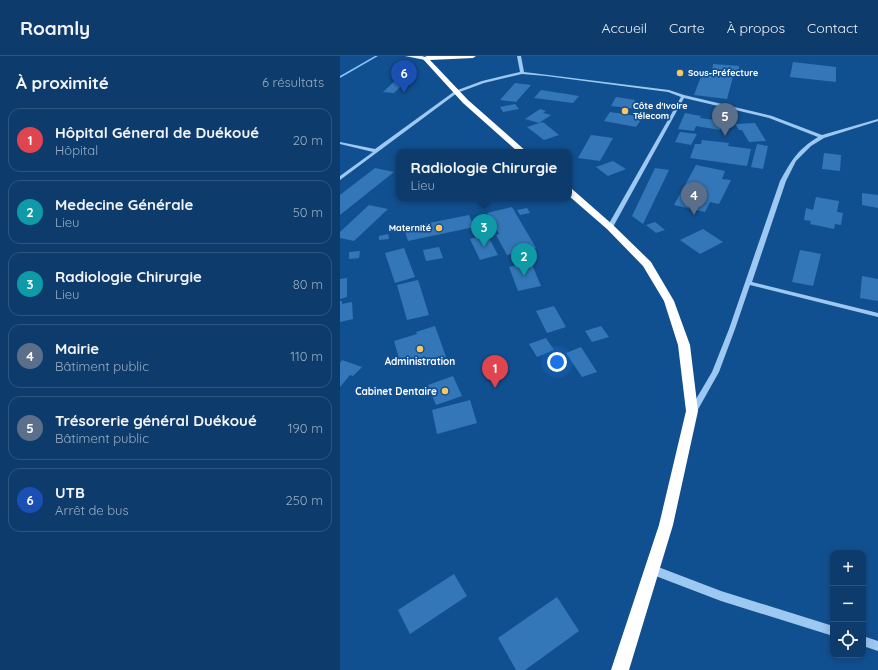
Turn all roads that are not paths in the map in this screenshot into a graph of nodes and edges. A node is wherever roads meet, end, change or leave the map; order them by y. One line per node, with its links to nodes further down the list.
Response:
1 (408, 56): 4 (main road)
2 (473, 56): 4 (highway)
3 (519, 56): 5 (street)
4 (425, 58): 6 (highway)
5 (522, 73): 6 (street); 7 (street)
6 (456, 92): 11 (highway); 12 (street)
7 (683, 96): 9 (street); 15 (street)
8 (878, 120): 9 (street)
9 (822, 137): 16 (street)
10 (340, 143): 12 (street)
11 (519, 149)
12 (376, 151): 13 (street)
13 (340, 178)
14 (572, 194): 15 (highway)
15 (610, 227): 18 (highway)
16 (749, 283): 17 (street); 18 (street)
17 (878, 315)
18 (692, 411): 19 (highway)
19 (653, 570): 20 (street); 23 (highway)
20 (830, 630)
21 (866, 642): 22 (street)
22 (878, 646)
23 (620, 670)

